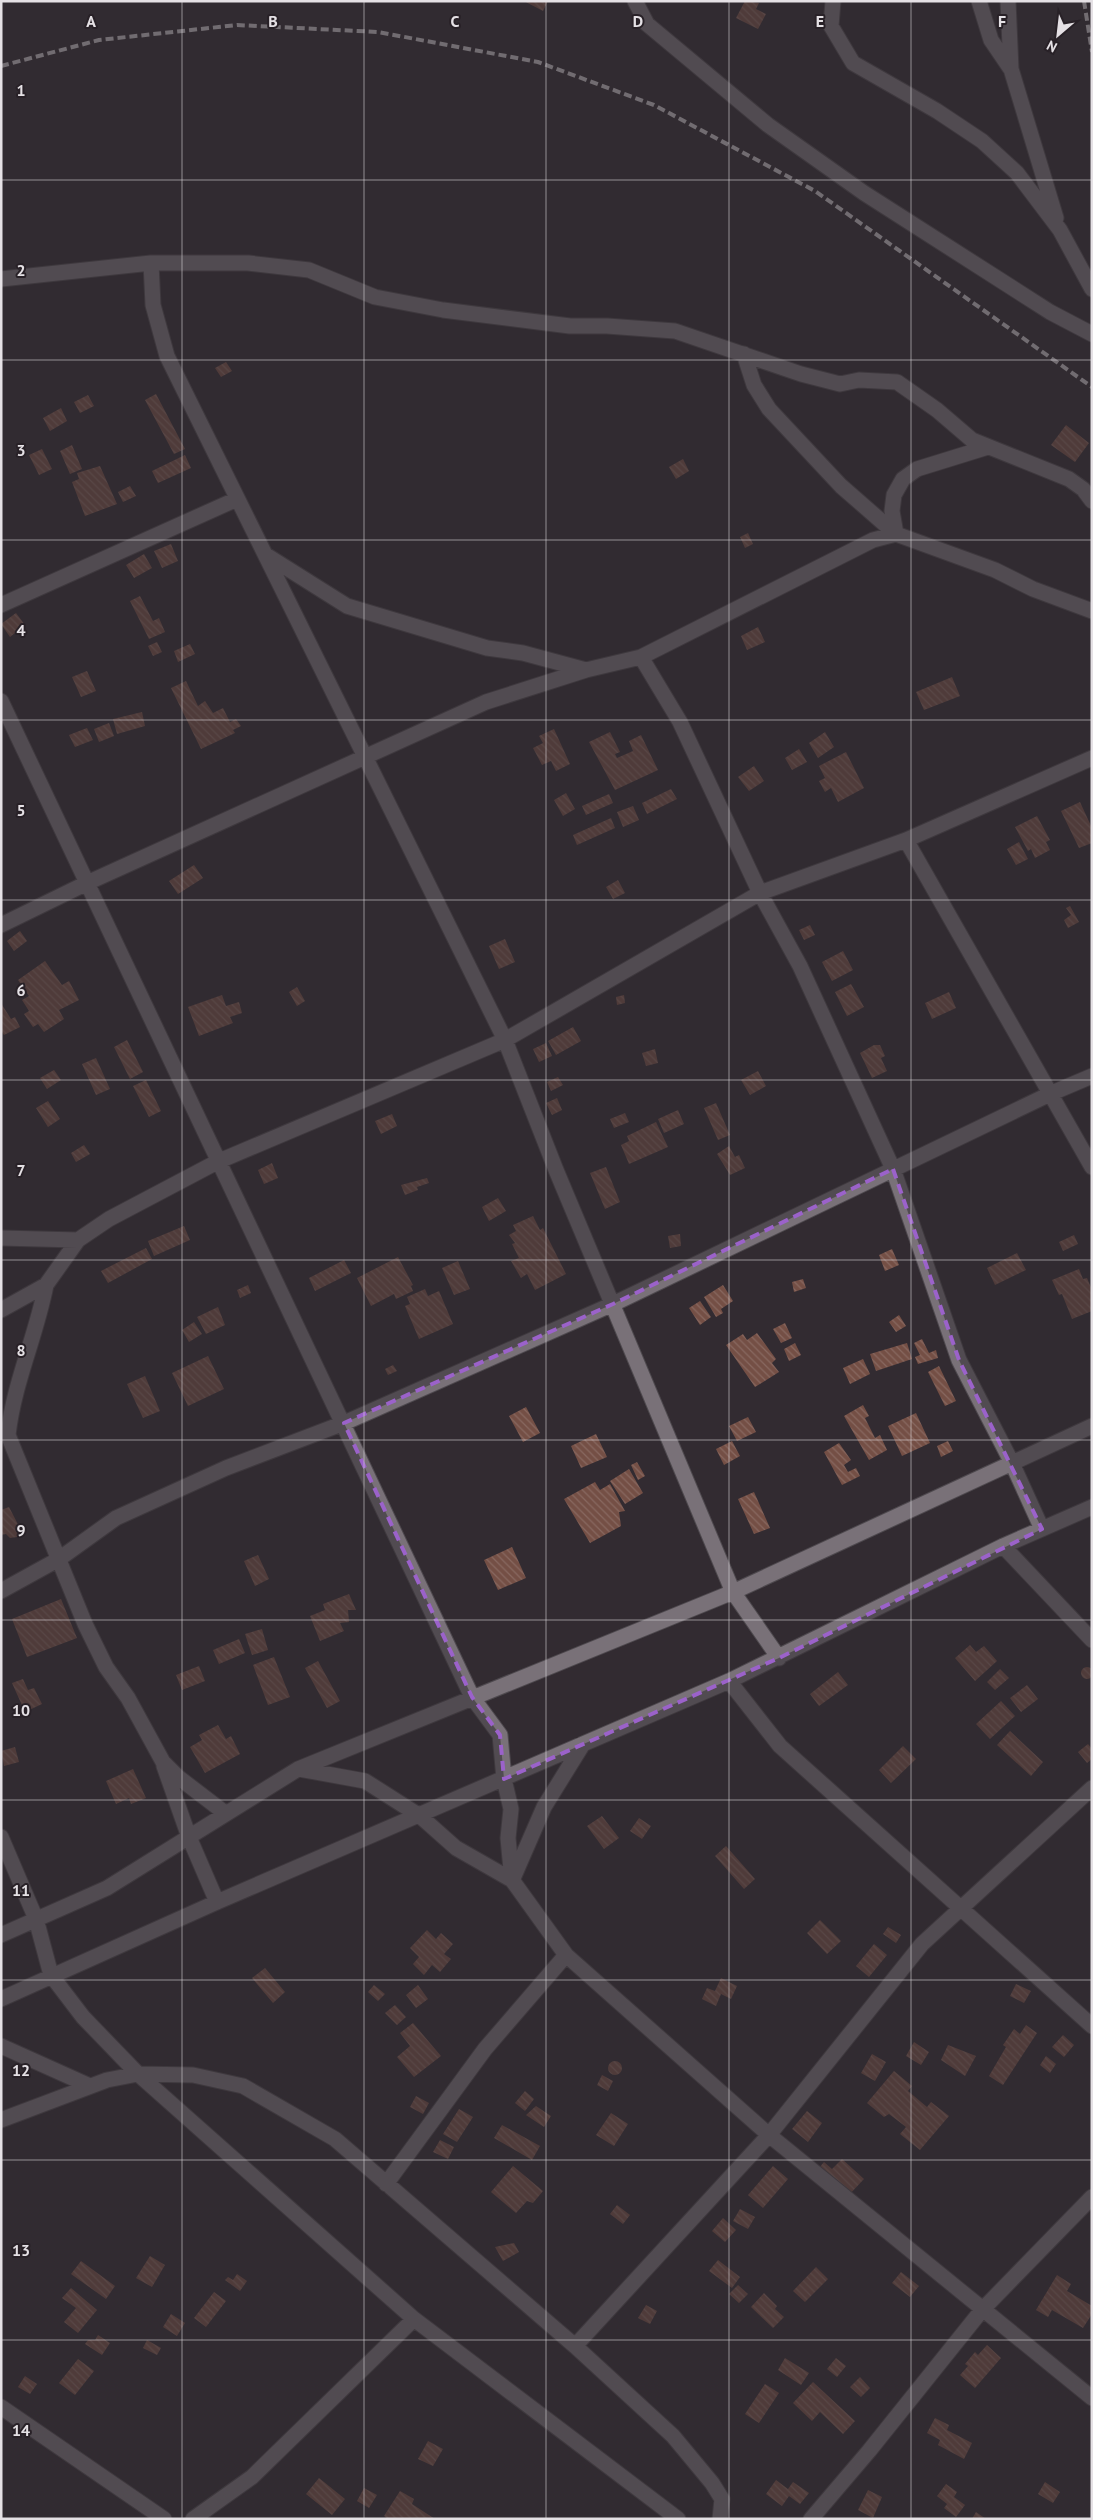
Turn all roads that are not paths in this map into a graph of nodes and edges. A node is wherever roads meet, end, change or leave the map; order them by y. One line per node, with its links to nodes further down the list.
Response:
1 (635, 1): 10 (street)
2 (833, 1): 6 (street)
3 (978, 1): 5 (street)
4 (1008, 1): 5 (street)
5 (1011, 69): 6 (street)
6 (1060, 230): 9 (street)
7 (151, 263): 8 (street); 11 (street); 13 (street)
8 (1, 279)
9 (1092, 289)
10 (1092, 334)
11 (744, 354): 12 (street); 15 (street)
12 (988, 447): 14 (street); 15 (street)
13 (237, 499): 16 (street); 17 (street)
14 (1092, 501)
15 (896, 534): 18 (street); 19 (street)
16 (265, 555): 20 (street); 22 (street)
17 (1, 606)
18 (1092, 611)
19 (641, 656): 20 (street); 26 (street)
20 (586, 670): 22 (street)
21 (1, 701): 25 (street)
22 (366, 755): 25 (street); 28 (street)
23 (1092, 758): 24 (street)
24 (906, 840): 26 (street); 30 (street)
25 (87, 883): 27 (street); 31 (street)
26 (760, 893): 28 (street); 33 (street)
27 (1, 926)
28 (505, 1040): 31 (street); 37 (street)
29 (1092, 1076): 30 (street)
30 (1052, 1093): 32 (street); 33 (street)
31 (217, 1162): 35 (street); 40 (street)
32 (1092, 1167)
33 (893, 1169): 37 (street); 43 (street)
34 (1, 1238): 35 (street)
35 (78, 1240): 36 (street)
36 (46, 1285): 38 (street); 42 (street)
37 (613, 1304): 40 (street); 49 (street)
38 (1, 1310)
39 (1, 1420): 42 (street)
40 (344, 1423): 47 (street); 53 (street)
41 (1092, 1426): 43 (street)
42 (8, 1435): 47 (street)
43 (1012, 1463): 45 (street); 49 (street)
44 (1092, 1507): 45 (street)
45 (1042, 1529): 46 (street)
46 (1003, 1546): 50 (street); 51 (street)
47 (59, 1559): 48 (street); 55 (street)
48 (1, 1591)
49 (733, 1592): 51 (street); 53 (street)
50 (1092, 1640)
51 (779, 1658): 52 (street)
52 (729, 1681): 54 (street); 65 (street)
53 (472, 1697): 56 (street); 57 (street)
54 (583, 1744): 57 (street); 63 (street)
55 (162, 1762): 59 (street); 62 (street)
56 (298, 1769): 59 (street); 60 (street)
57 (504, 1779): 60 (street); 63 (street)
58 (1092, 1788): 65 (street)
59 (225, 1813): 62 (street)
60 (420, 1816): 63 (street); 64 (street)
61 (1, 1837): 66 (street)
62 (189, 1837): 64 (street); 66 (street)
63 (512, 1880): 68 (street)
64 (217, 1902): 69 (street)
65 (959, 1909): 71 (street); 76 (street)
66 (36, 1920): 67 (street); 69 (street)
67 (1, 1934)
68 (566, 1955): 76 (street); 77 (street)
69 (51, 1975): 70 (street); 73 (street)
70 (1, 1999)
71 (1092, 2026)
72 (1, 2046): 74 (street)
73 (138, 2074): 74 (street); 77 (street); 80 (street)
74 (90, 2086): 75 (street)
75 (1, 2120)
76 (769, 2136): 79 (street); 81 (street)
77 (386, 2184): 81 (street)
78 (1092, 2197): 79 (street)
79 (982, 2310): 82 (street); 88 (street)
80 (414, 2319): 85 (street); 86 (street)
81 (575, 2346): 87 (street)
82 (1092, 2398)
83 (1, 2407): 84 (street)
84 (164, 2519)
85 (193, 2519)
86 (678, 2519)
87 (720, 2519)
88 (811, 2519)

